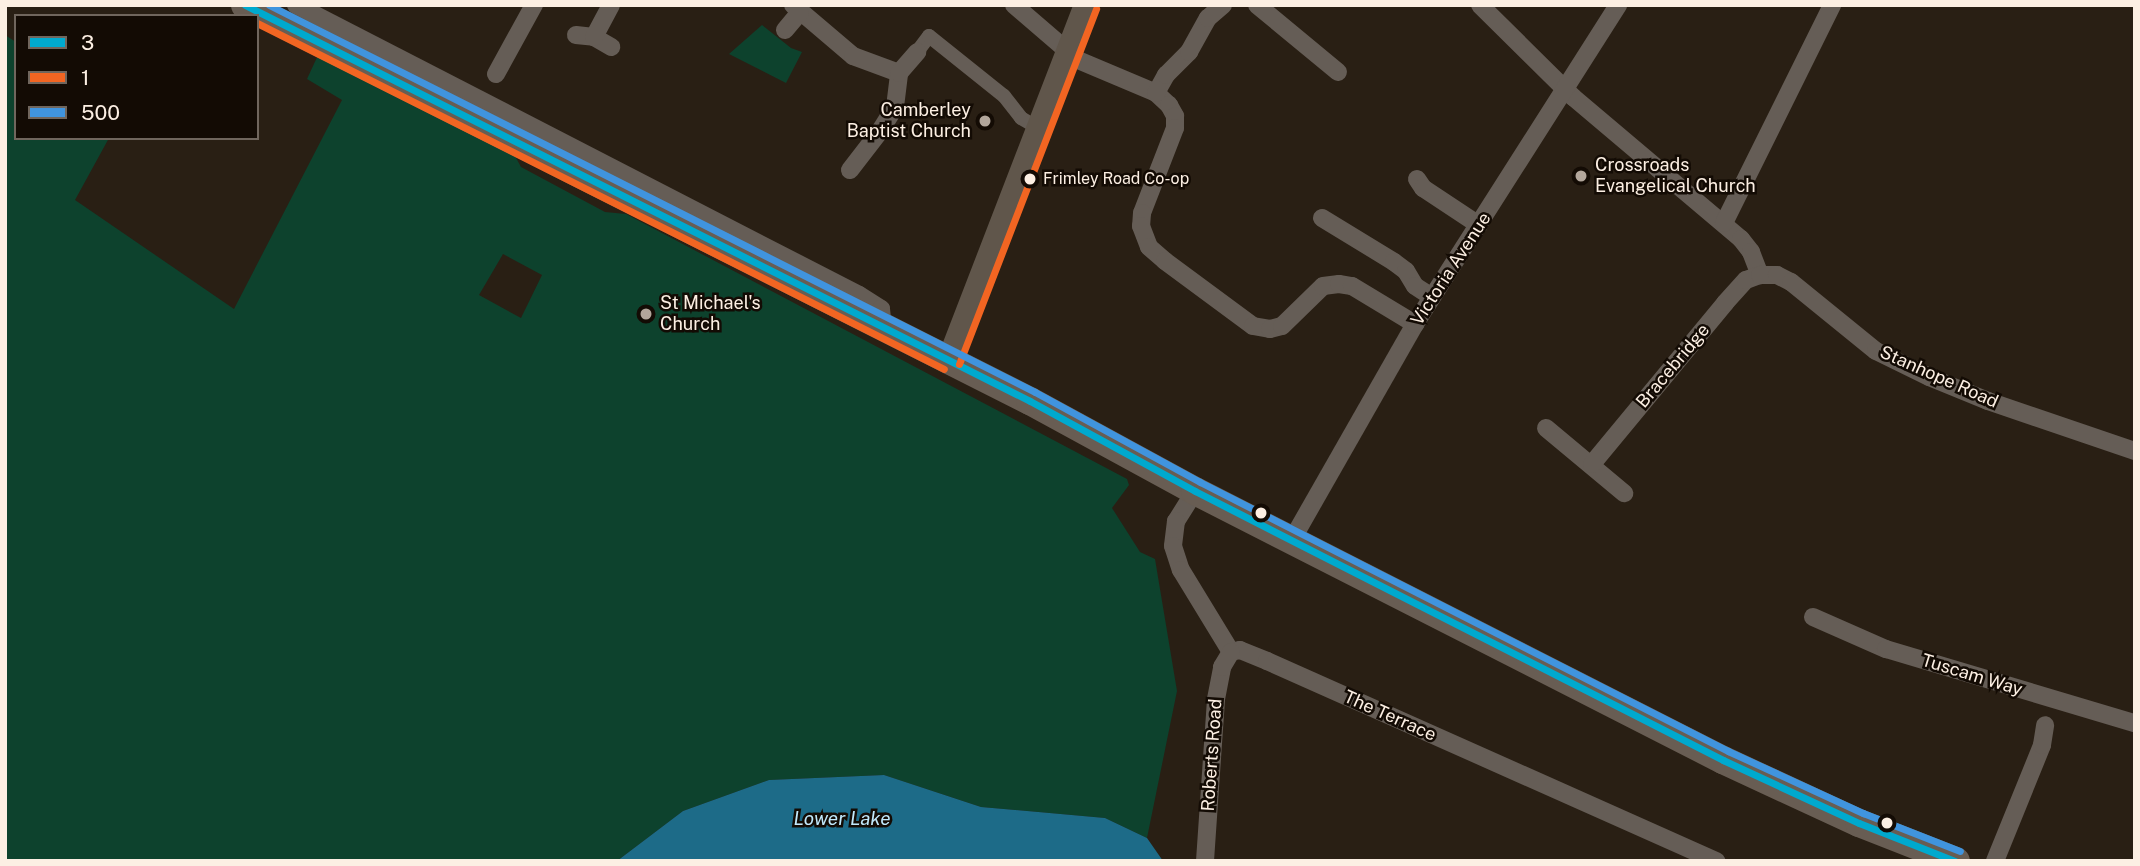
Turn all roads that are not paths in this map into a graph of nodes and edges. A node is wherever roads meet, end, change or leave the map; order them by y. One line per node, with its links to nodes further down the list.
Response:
1 (296, 5): 31 (street)
2 (534, 5): 19 (street)
3 (611, 5): 14 (street)
4 (1014, 5): 16 (street)
5 (1086, 5): 16 (main road)
6 (1223, 5): 21 (street)
7 (1256, 5): 17 (street)
8 (1480, 5): 20 (street)
9 (1618, 5): 20 (street, Victoria Avenue)
10 (1832, 5): 26 (street)
11 (797, 8): 13 (street); 18 (street)
12 (263, 9): 31 (main road)
13 (785, 30)
14 (611, 47)
15 (917, 52): 18 (street); 22 (street)
16 (1066, 53): 21 (street); 22 (main road)
17 (1338, 72)
18 (900, 73): 23 (street)
19 (496, 74)
20 (1566, 89): 26 (street); 27 (street, Victoria Avenue)
21 (1156, 93): 30 (street)
22 (1038, 128): 32 (main road)
23 (850, 170)
24 (1417, 179): 27 (street)
25 (1322, 218): 29 (street)
26 (1724, 223): 28 (street)
27 (1479, 225): 29 (street, Victoria Avenue)
28 (1760, 275): 34 (street, Stanhope Road); 35 (street, Bracebridge)
29 (1432, 297): 30 (street, Victoria Avenue)
30 (1415, 324): 38 (street, Victoria Avenue)
31 (883, 328): 32 (main road)
32 (949, 360): 36 (main road)
33 (1546, 428): 35 (street)
34 (2135, 450)
35 (1592, 464): 37 (street)
36 (1195, 491): 38 (main road); 40 (street)
37 (1624, 493)
38 (1293, 538): 45 (main road)
39 (1813, 617): 41 (street, Tuscam Way)
40 (1231, 652): 43 (street, Roberts Road); 44 (street, The Terrace)
41 (2135, 723)
42 (2045, 726): 46 (street)
43 (1205, 861)
44 (1716, 861)
45 (1956, 861)
46 (1996, 861)

